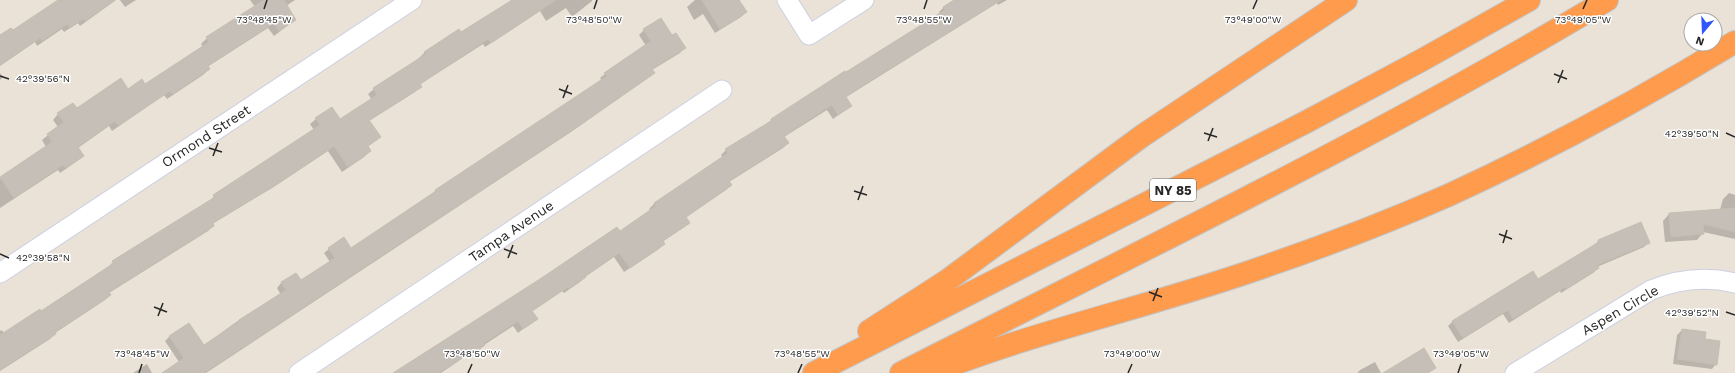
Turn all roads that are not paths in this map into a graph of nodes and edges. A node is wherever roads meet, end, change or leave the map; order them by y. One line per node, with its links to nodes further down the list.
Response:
1 (412, 0): 9 (street, Ormond Street)
2 (787, 0): 3 (street)
3 (864, 0)
4 (1346, 0): 12 (highway)
5 (1529, 0): 13 (highway, NY 85)
6 (1607, 0): 14 (highway, NY 85)
7 (1735, 42): 15 (highway)
8 (722, 90): 11 (street, Tampa Avenue)
9 (0, 273)
10 (1735, 283): 16 (street, Aspen Circle)
11 (299, 373)
12 (800, 373)
13 (814, 373)
14 (901, 373)
15 (931, 373)
16 (1515, 373)

